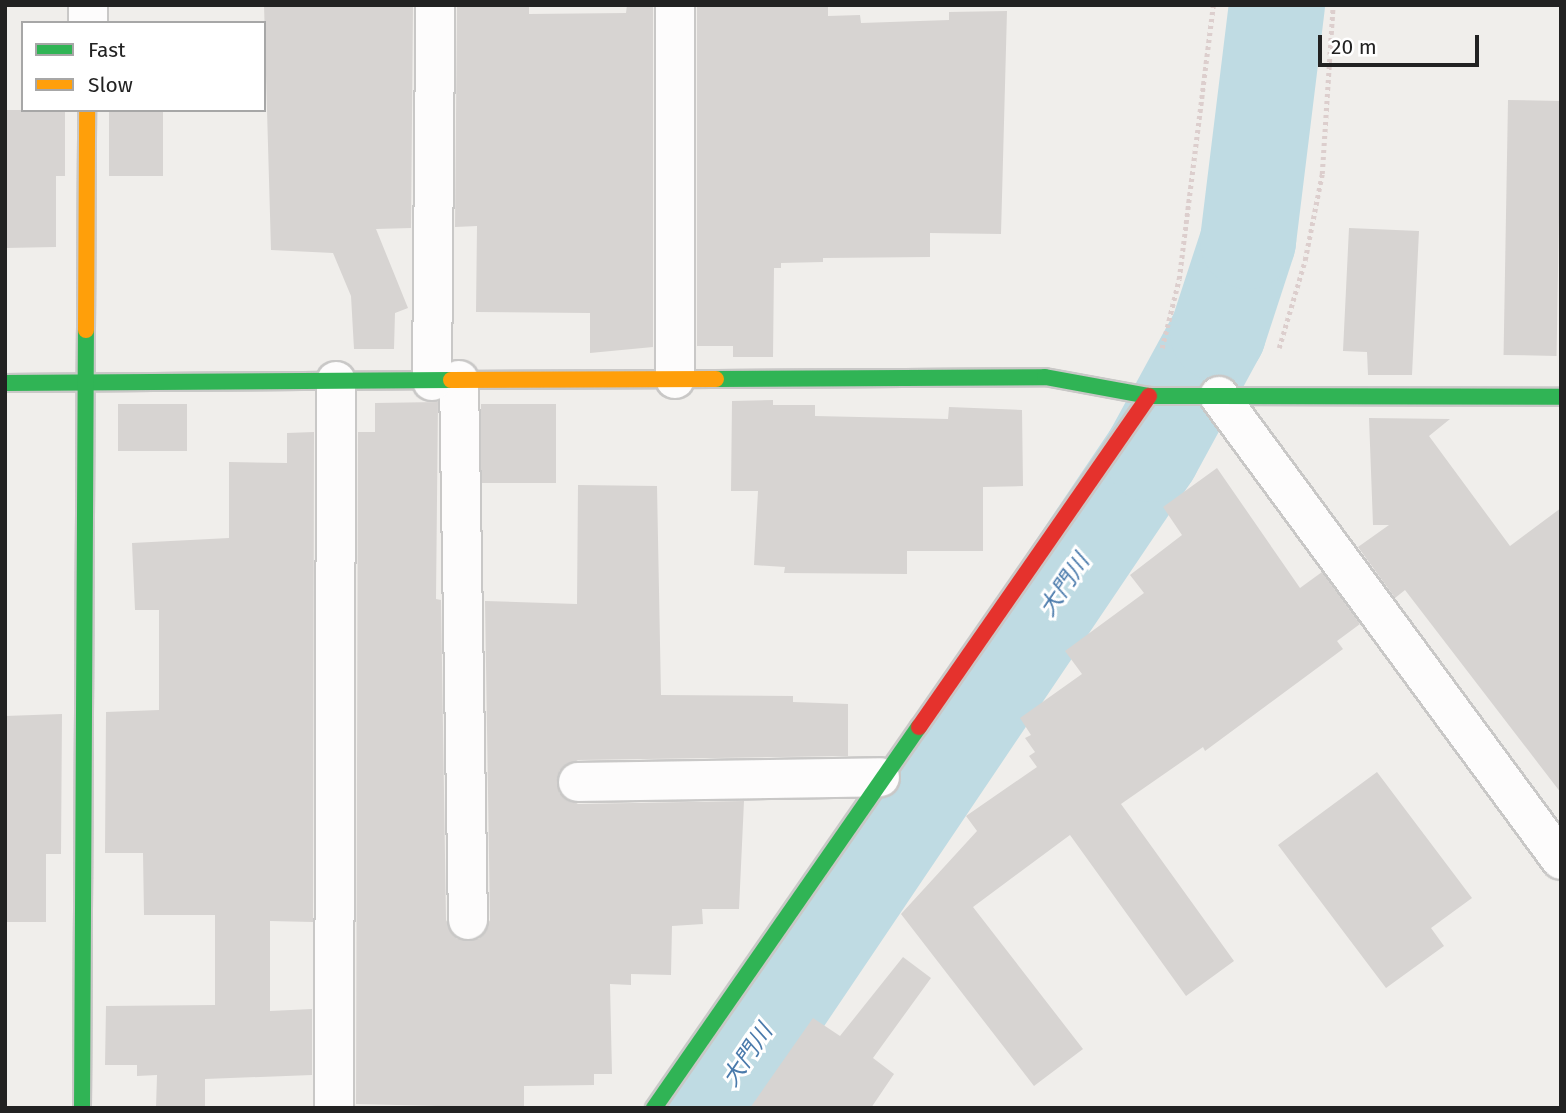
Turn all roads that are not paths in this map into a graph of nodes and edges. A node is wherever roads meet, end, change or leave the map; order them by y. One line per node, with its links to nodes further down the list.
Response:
1 (435, 5): 6 (street)
2 (675, 5): 4 (street)
3 (88, 112): 8 (street)
4 (675, 379): 6 (street); 9 (street)
5 (336, 381): 6 (street); 8 (street); 17 (street)
6 (446, 381): 15 (street)
7 (5, 383): 8 (street)
8 (87, 383): 16 (street)
9 (1149, 396): 10 (street); 12 (street)
10 (1219, 396): 11 (street); 14 (street)
11 (1561, 397)
12 (880, 777): 13 (street); 18 (street)
13 (579, 782)
14 (1561, 860)
15 (468, 920)
16 (82, 1108)
17 (334, 1108)
18 (654, 1108)

